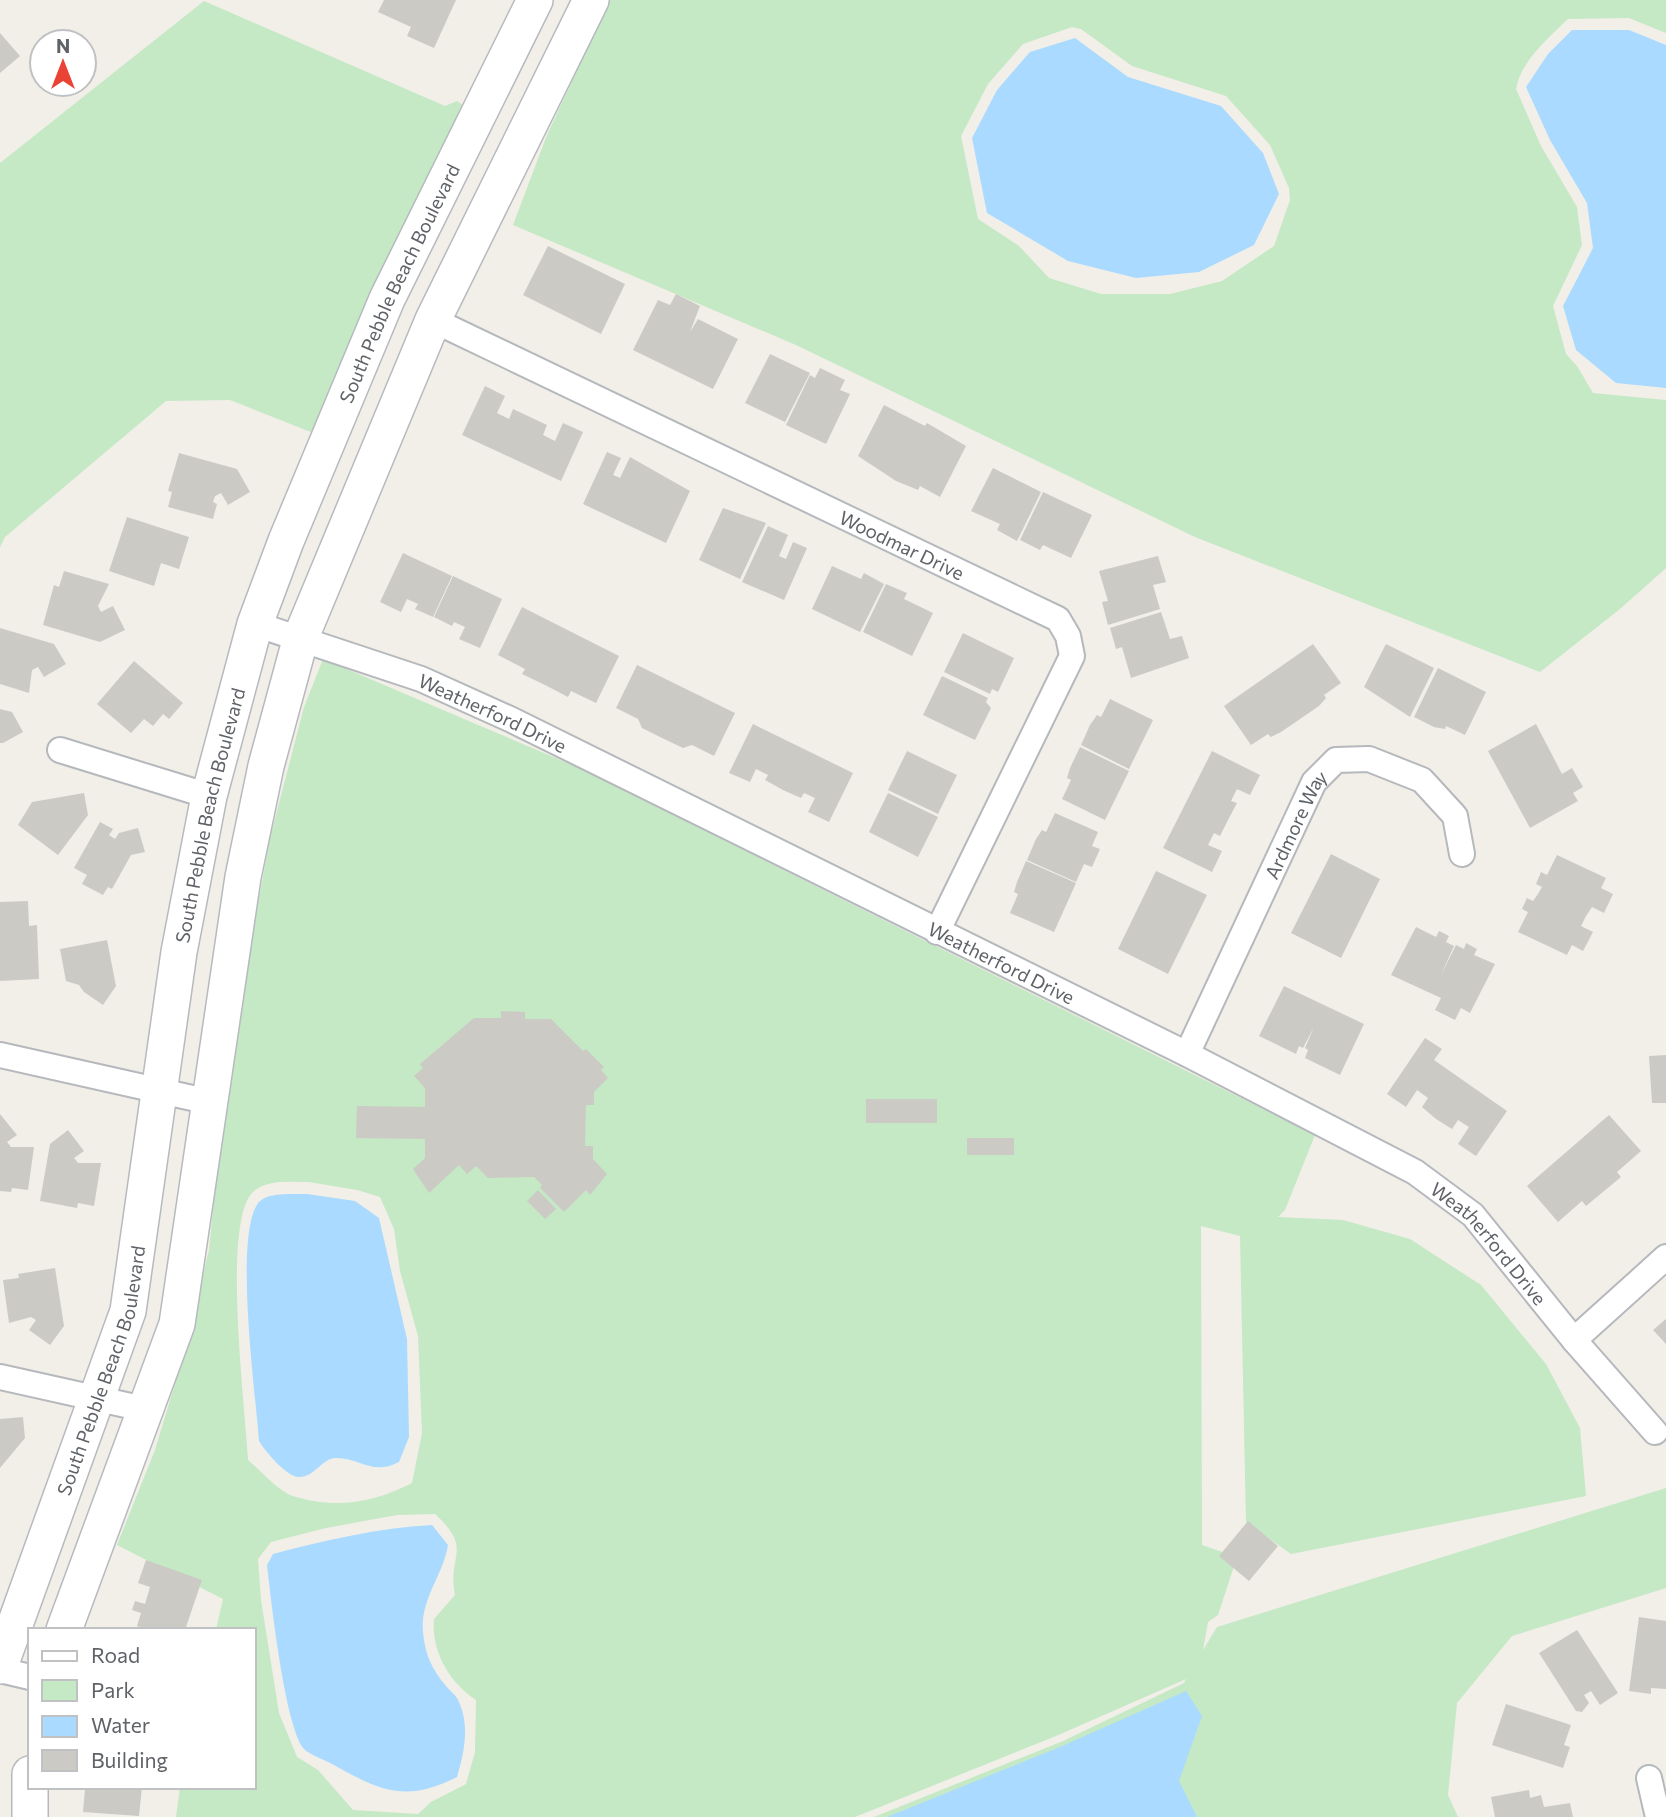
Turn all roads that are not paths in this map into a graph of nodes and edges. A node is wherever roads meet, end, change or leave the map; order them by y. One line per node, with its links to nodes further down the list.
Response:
1 (535, 0): 4 (street, South Pebble Beach Boulevard)
2 (591, 0): 3 (street)
3 (433, 320): 5 (street); 9 (street, Woodmar Drive)
4 (255, 624): 5 (street, Weatherford Drive); 7 (street, South Pebble Beach Boulevard)
5 (301, 637): 9 (street, Weatherford Drive); 13 (street)
6 (60, 750): 7 (street)
7 (209, 796): 12 (street, South Pebble Beach Boulevard)
8 (1462, 854): 10 (street, Ardmore Way)
9 (937, 932): 10 (street, Weatherford Drive)
10 (1187, 1054): 15 (street, Weatherford Drive)
11 (0, 1055): 12 (street)
12 (161, 1090): 13 (street); 17 (street, South Pebble Beach Boulevard)
13 (210, 1102): 18 (street)
14 (1666, 1256): 15 (street)
15 (1574, 1340): 19 (street, Weatherford Drive)
16 (0, 1377): 17 (street)
17 (95, 1397): 18 (street); 21 (street, South Pebble Beach Boulevard)
18 (144, 1409): 20 (street)
19 (1656, 1432)
20 (65, 1628)
21 (0, 1668): 22 (street)
22 (28, 1675)
23 (1649, 1779): 26 (street)
24 (30, 1789): 25 (street)
25 (30, 1817)
26 (1658, 1817)

